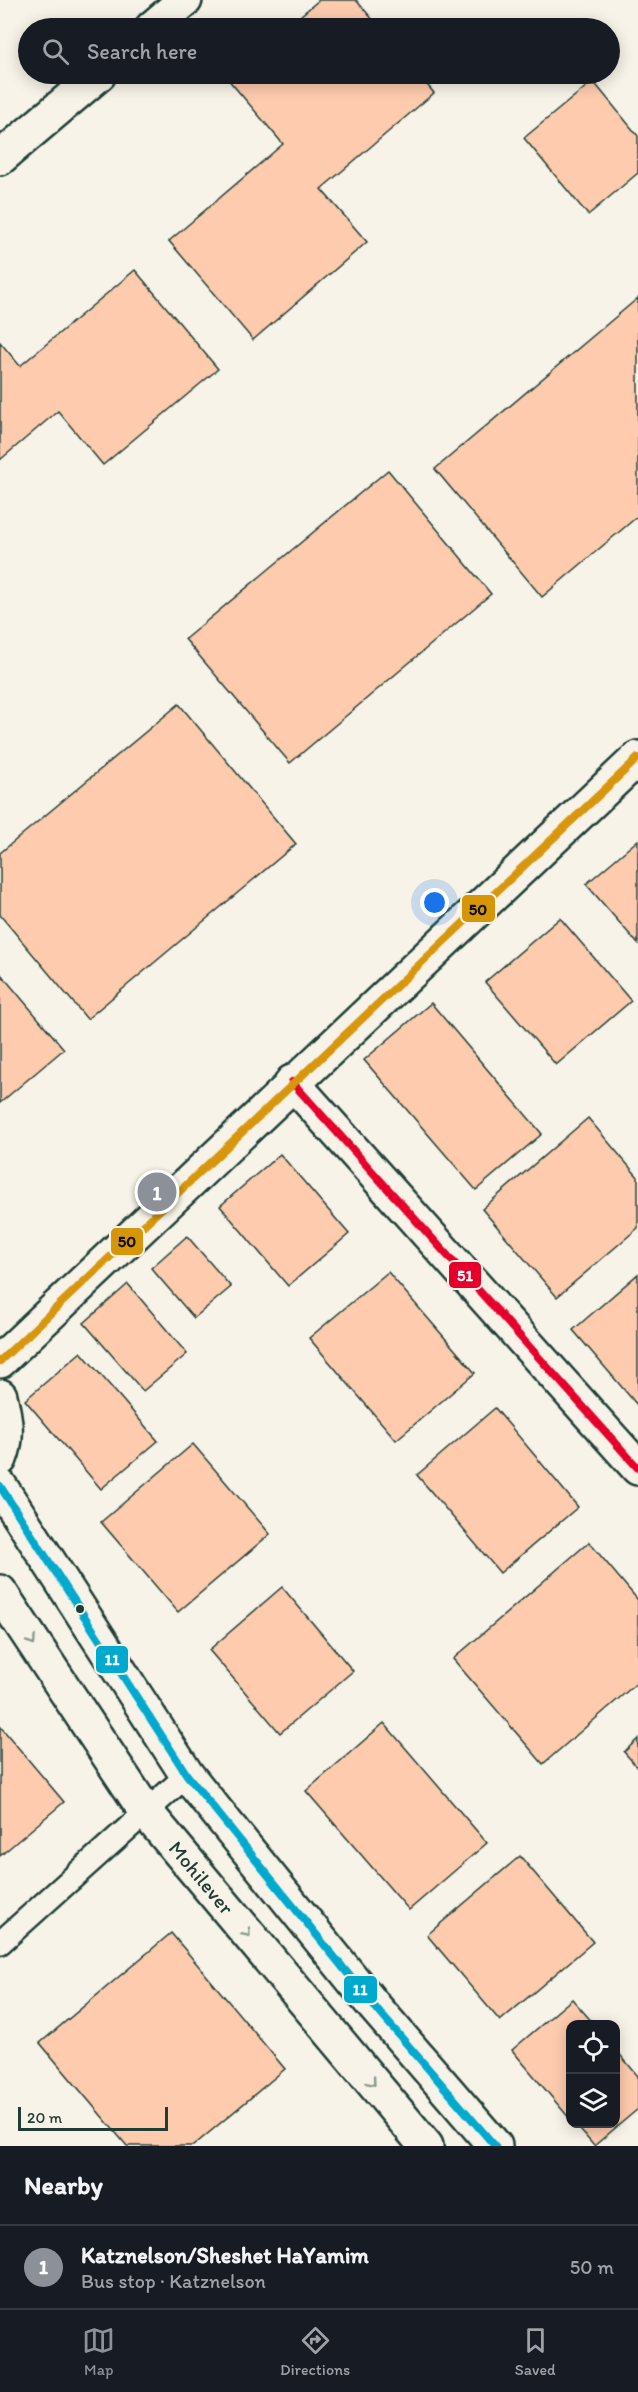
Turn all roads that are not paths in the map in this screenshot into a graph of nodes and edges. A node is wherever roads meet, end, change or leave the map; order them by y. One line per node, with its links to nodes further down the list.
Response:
1 (185, 0): 2 (street)
2 (164, 18)
3 (87, 84): 4 (street)
4 (0, 158)
5 (638, 758): 6 (street)
6 (292, 1082): 7 (street); 10 (street)
7 (0, 1360)
8 (0, 1396): 9 (street)
9 (0, 1459)
10 (638, 1468)
11 (0, 1486): 13 (street)
12 (0, 1592): 14 (street, Mohilever, one-way to 14)
13 (187, 1775): 14 (lane); 17 (street)
14 (146, 1812): 15 (lane); 16 (street, Mohilever, one-way to 16)
15 (0, 1943)
16 (426, 2146)
17 (495, 2146)

